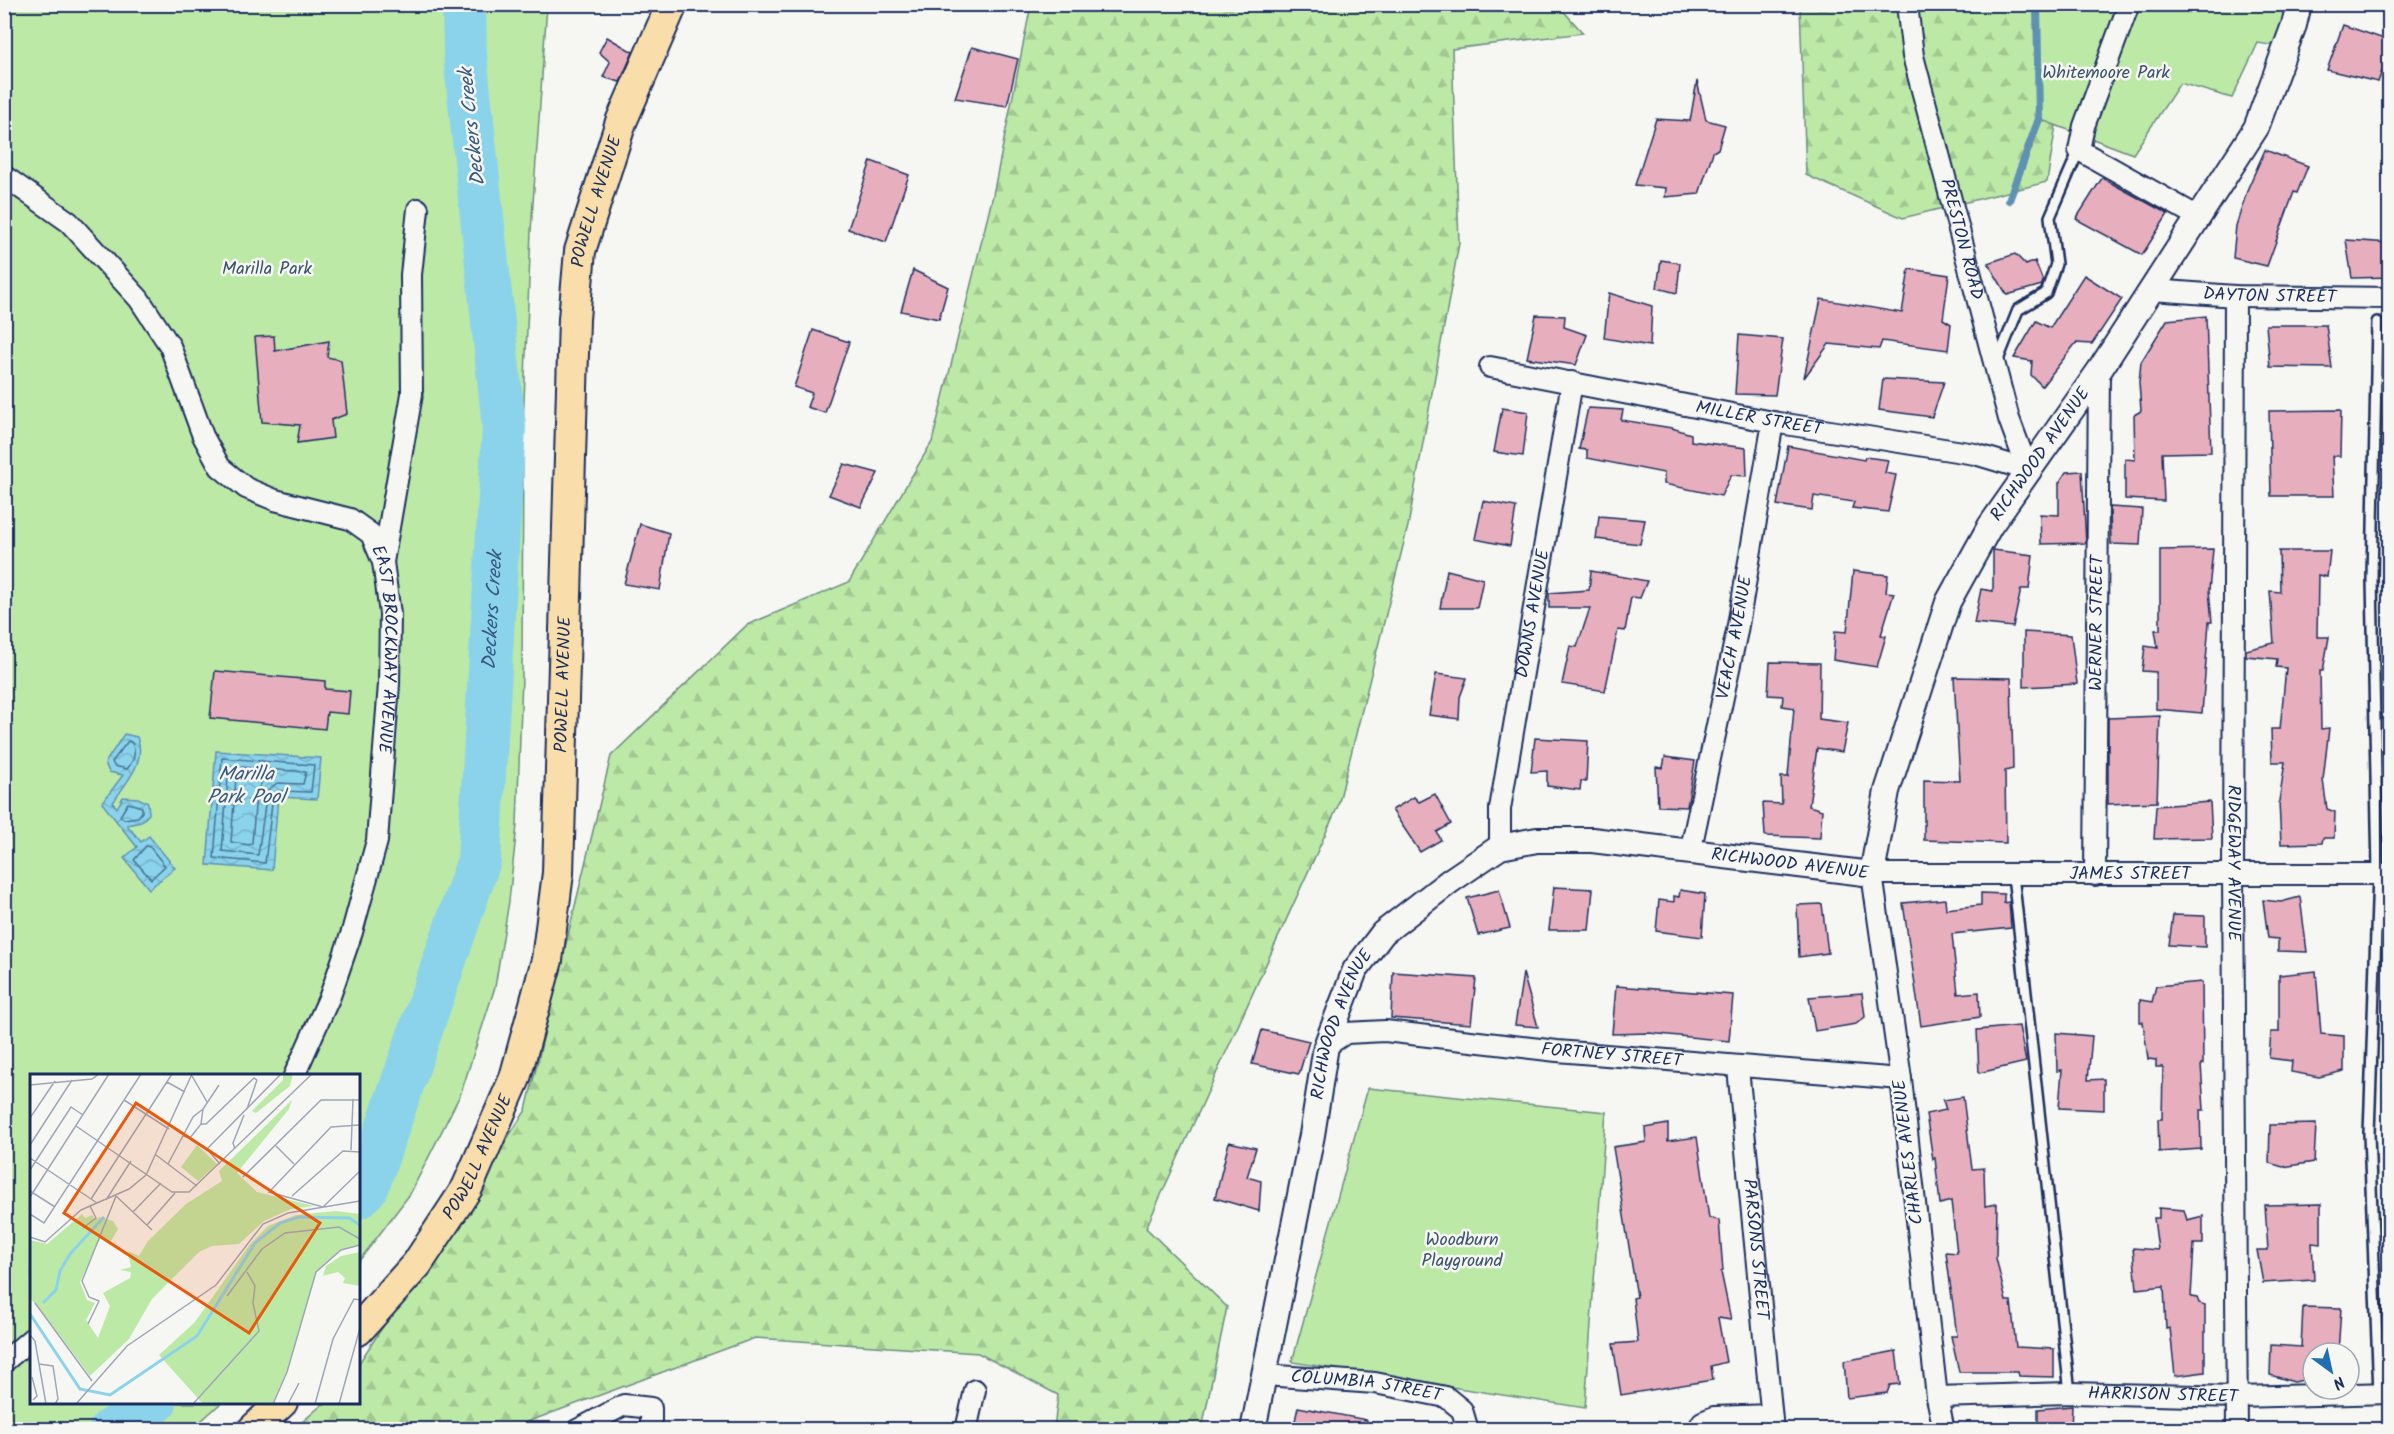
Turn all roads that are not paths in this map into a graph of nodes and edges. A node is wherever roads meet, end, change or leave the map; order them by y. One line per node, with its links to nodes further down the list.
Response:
1 (672, 4): 31 (main road, POWELL AVENUE)
2 (1907, 4): 14 (street, PRESTON ROAD)
3 (2129, 4): 5 (street)
4 (2299, 4): 8 (street, RICHWOOD AVENUE)
5 (2079, 150): 8 (street); 14 (lane)
6 (4, 176): 19 (street, EAST BROCKWAY AVENUE)
7 (418, 209): 19 (street)
8 (2200, 218): 9 (street, RICHWOOD AVENUE)
9 (2152, 290): 10 (street, DAYTON STREET); 15 (street, RICHWOOD AVENUE)
10 (2235, 296): 11 (street, DAYTON STREET); 26 (street, RIDGEWAY AVENUE)
11 (2390, 298)
12 (2377, 322): 23 (lane)
13 (1490, 367): 16 (street, MILLER STREET)
14 (1995, 367): 18 (street, PRESTON ROAD)
15 (2099, 370): 18 (street, RICHWOOD AVENUE); 25 (street, WERNER STREET)
16 (1572, 382): 17 (street, MILLER STREET); 20 (street, DOWNS AVENUE)
17 (1773, 422): 18 (street, MILLER STREET); 21 (street, VEACH AVENUE)
18 (2028, 470): 22 (street, RICHWOOD AVENUE)
19 (383, 562): 29 (street, EAST BROCKWAY AVENUE)
20 (1500, 847): 21 (street, RICHWOOD AVENUE); 27 (street, RICHWOOD AVENUE)
21 (1690, 853): 22 (street, RICHWOOD AVENUE)
22 (1872, 874): 24 (street, JAMES STREET); 30 (street, CHARLES AVENUE)
23 (2384, 874): 26 (street, JAMES STREET); 37 (lane)
24 (2013, 875): 25 (street, JAMES STREET); 36 (lane)
25 (2095, 875): 26 (street, JAMES STREET)
26 (2234, 876): 39 (street, RIDGEWAY AVENUE)
27 (1326, 1046): 28 (street, FORTNEY STREET); 34 (street, RICHWOOD AVENUE)
28 (1738, 1068): 30 (street, FORTNEY STREET); 41 (street, PARSONS STREET)
29 (295, 1074)
30 (1901, 1079): 38 (street, CHARLES AVENUE)
31 (360, 1328)
32 (30, 1340): 33 (street)
33 (4, 1362)
34 (1265, 1375): 46 (street, RICHWOOD AVENUE); 47 (street, COLUMBIA STREET)
35 (975, 1390): 45 (street)
36 (2070, 1393): 38 (street, HARRISON STREET); 39 (street, HARRISON STREET)
37 (2384, 1393): 39 (street, HARRISON STREET)
38 (1937, 1397): 49 (street, CHARLES AVENUE)
39 (2237, 1397): 50 (street, RIDGEWAY AVENUE)
40 (280, 1404): 42 (main road)
41 (1772, 1422): 48 (street)
42 (253, 1430)
43 (577, 1430): 44 (street)
44 (651, 1430)
45 (966, 1430)
46 (1253, 1430)
47 (1468, 1430)
48 (1698, 1430)
49 (1944, 1430)
50 (2237, 1430)

